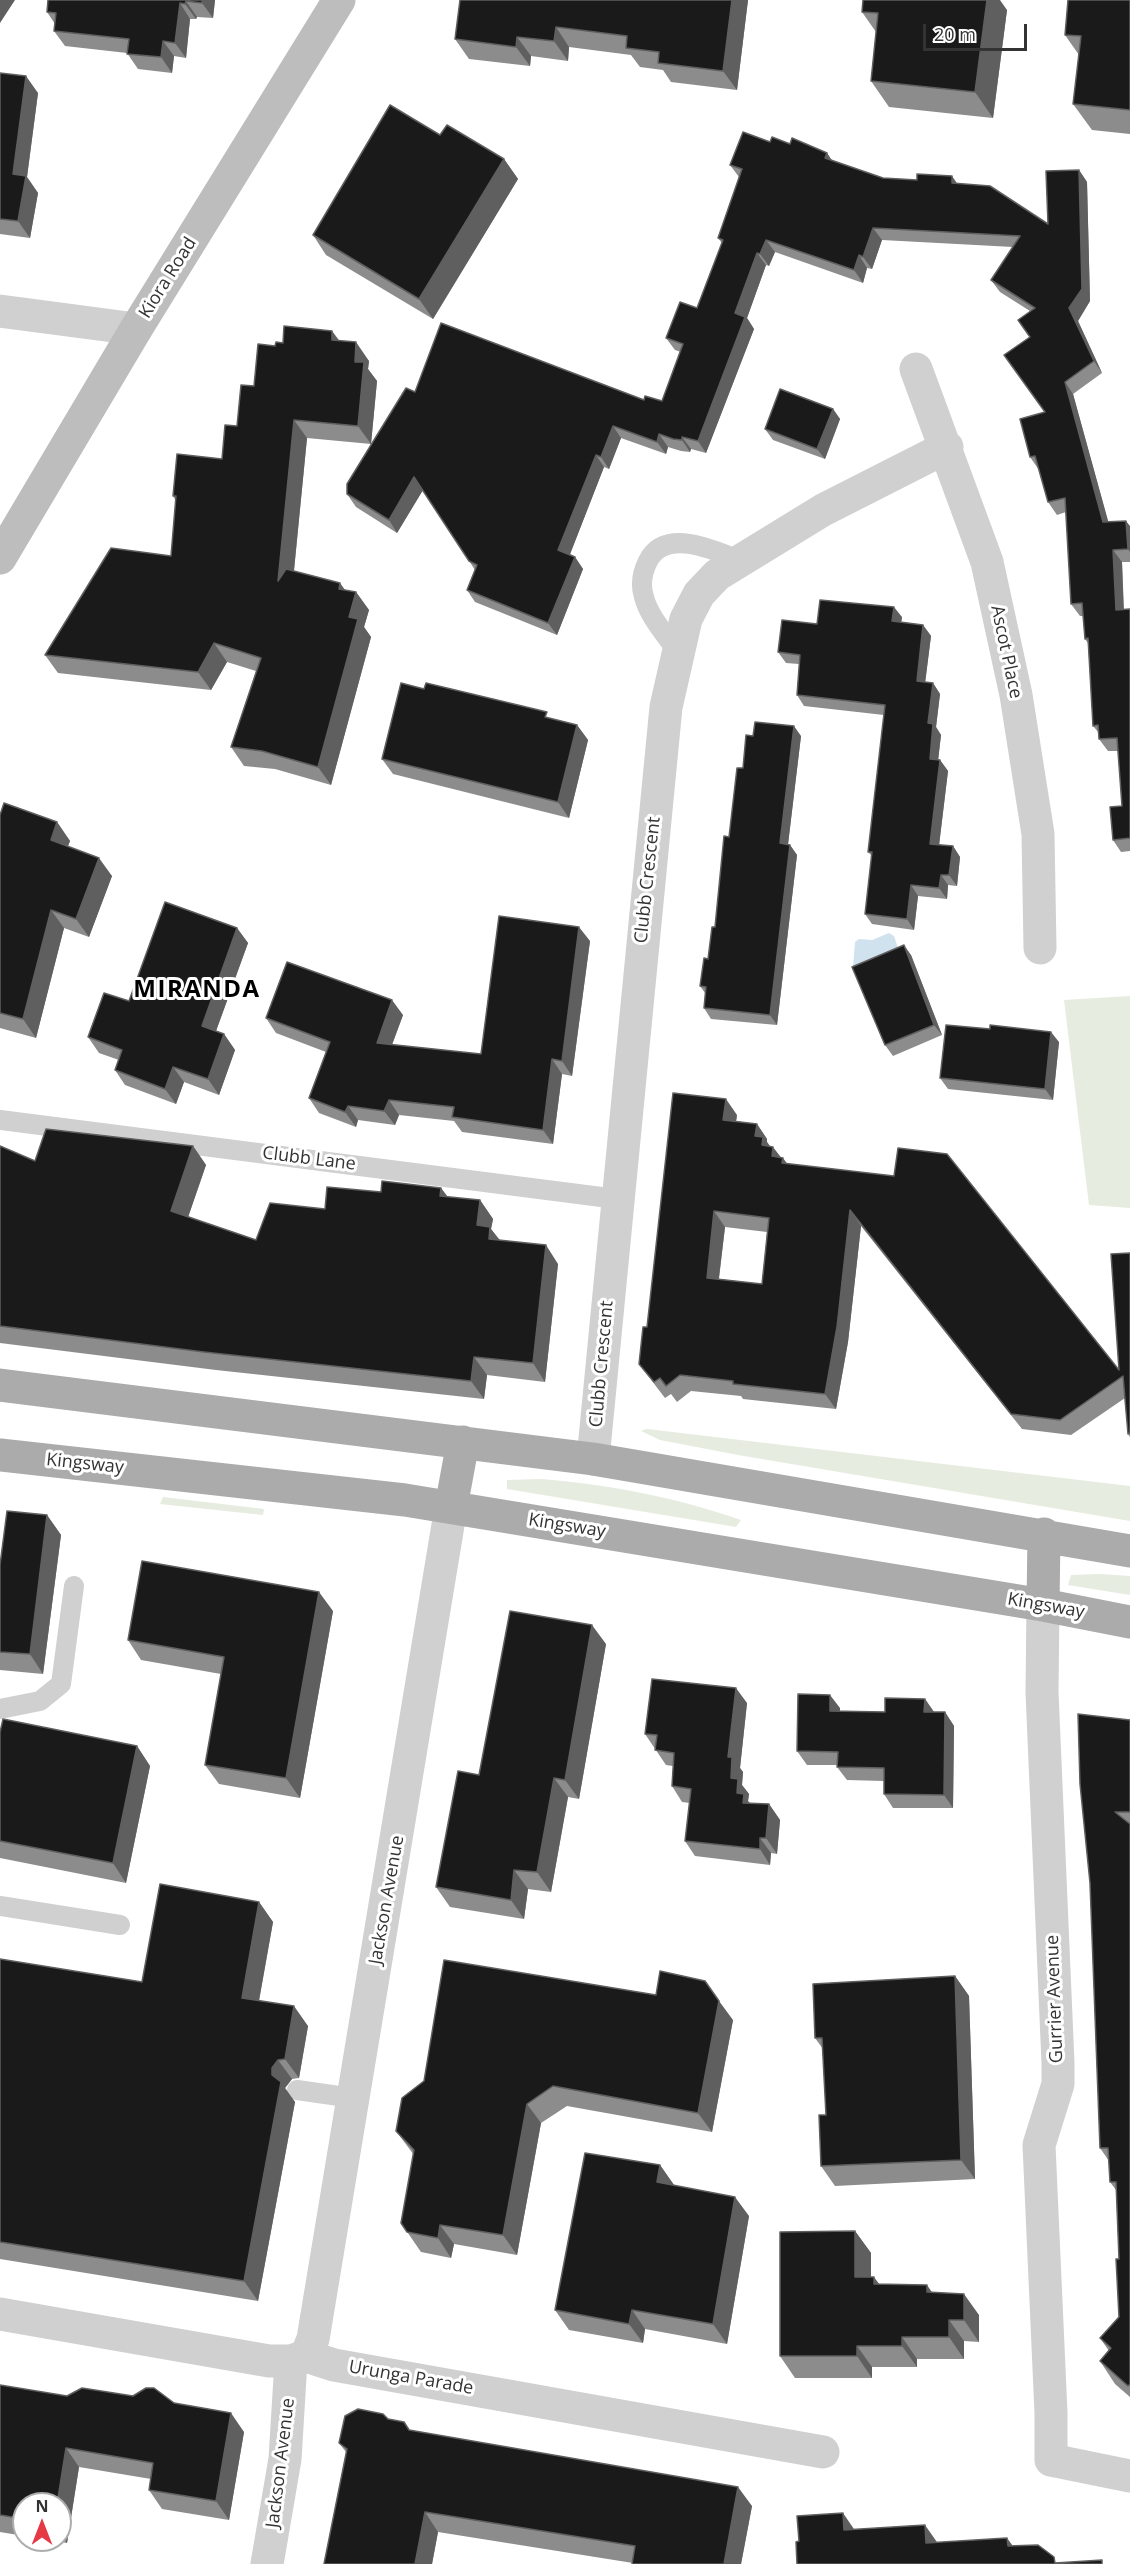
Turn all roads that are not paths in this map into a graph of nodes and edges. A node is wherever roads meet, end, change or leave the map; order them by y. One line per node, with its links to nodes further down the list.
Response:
1 (339, 0): 3 (main road, Kiora Road)
2 (0, 311): 3 (street)
3 (136, 329): 6 (main road, Kiora Road)
4 (916, 369): 5 (street, Ascot Place)
5 (947, 447): 7 (street, Clubb Crescent); 9 (street, Ascot Place)
6 (0, 558)
7 (741, 561): 8 (street, Clubb Crescent); 8 (lane)
8 (678, 653): 11 (street, Clubb Crescent)
9 (1040, 948)
10 (0, 1120): 11 (lane, Clubb Lane)
11 (617, 1199): 15 (street, Clubb Crescent)
12 (0, 1385): 13 (main road)
13 (463, 1442): 15 (main road); 16 (main road, Jackson Avenue)
14 (0, 1455): 16 (main road, Kingsway)
15 (594, 1459): 17 (main road)
16 (451, 1507): 20 (main road, Kingsway); 26 (street, Jackson Avenue)
17 (1044, 1534): 18 (main road); 20 (main road, Gurrier Avenue)
18 (1130, 1551)
19 (74, 1586): 22 (lane)
20 (1043, 1605): 21 (main road, Kingsway); 30 (street, Gurrier Avenue)
21 (1130, 1622)
22 (0, 1708)
23 (0, 1906): 24 (lane)
24 (120, 1925)
25 (297, 2090): 26 (lane)
26 (353, 2098): 28 (street, Jackson Avenue)
27 (0, 2314): 28 (street, Urunga Parade)
28 (298, 2359): 29 (street, Urunga Parade); 31 (street, Jackson Avenue)
29 (823, 2452)
30 (1130, 2476)
31 (267, 2564)

